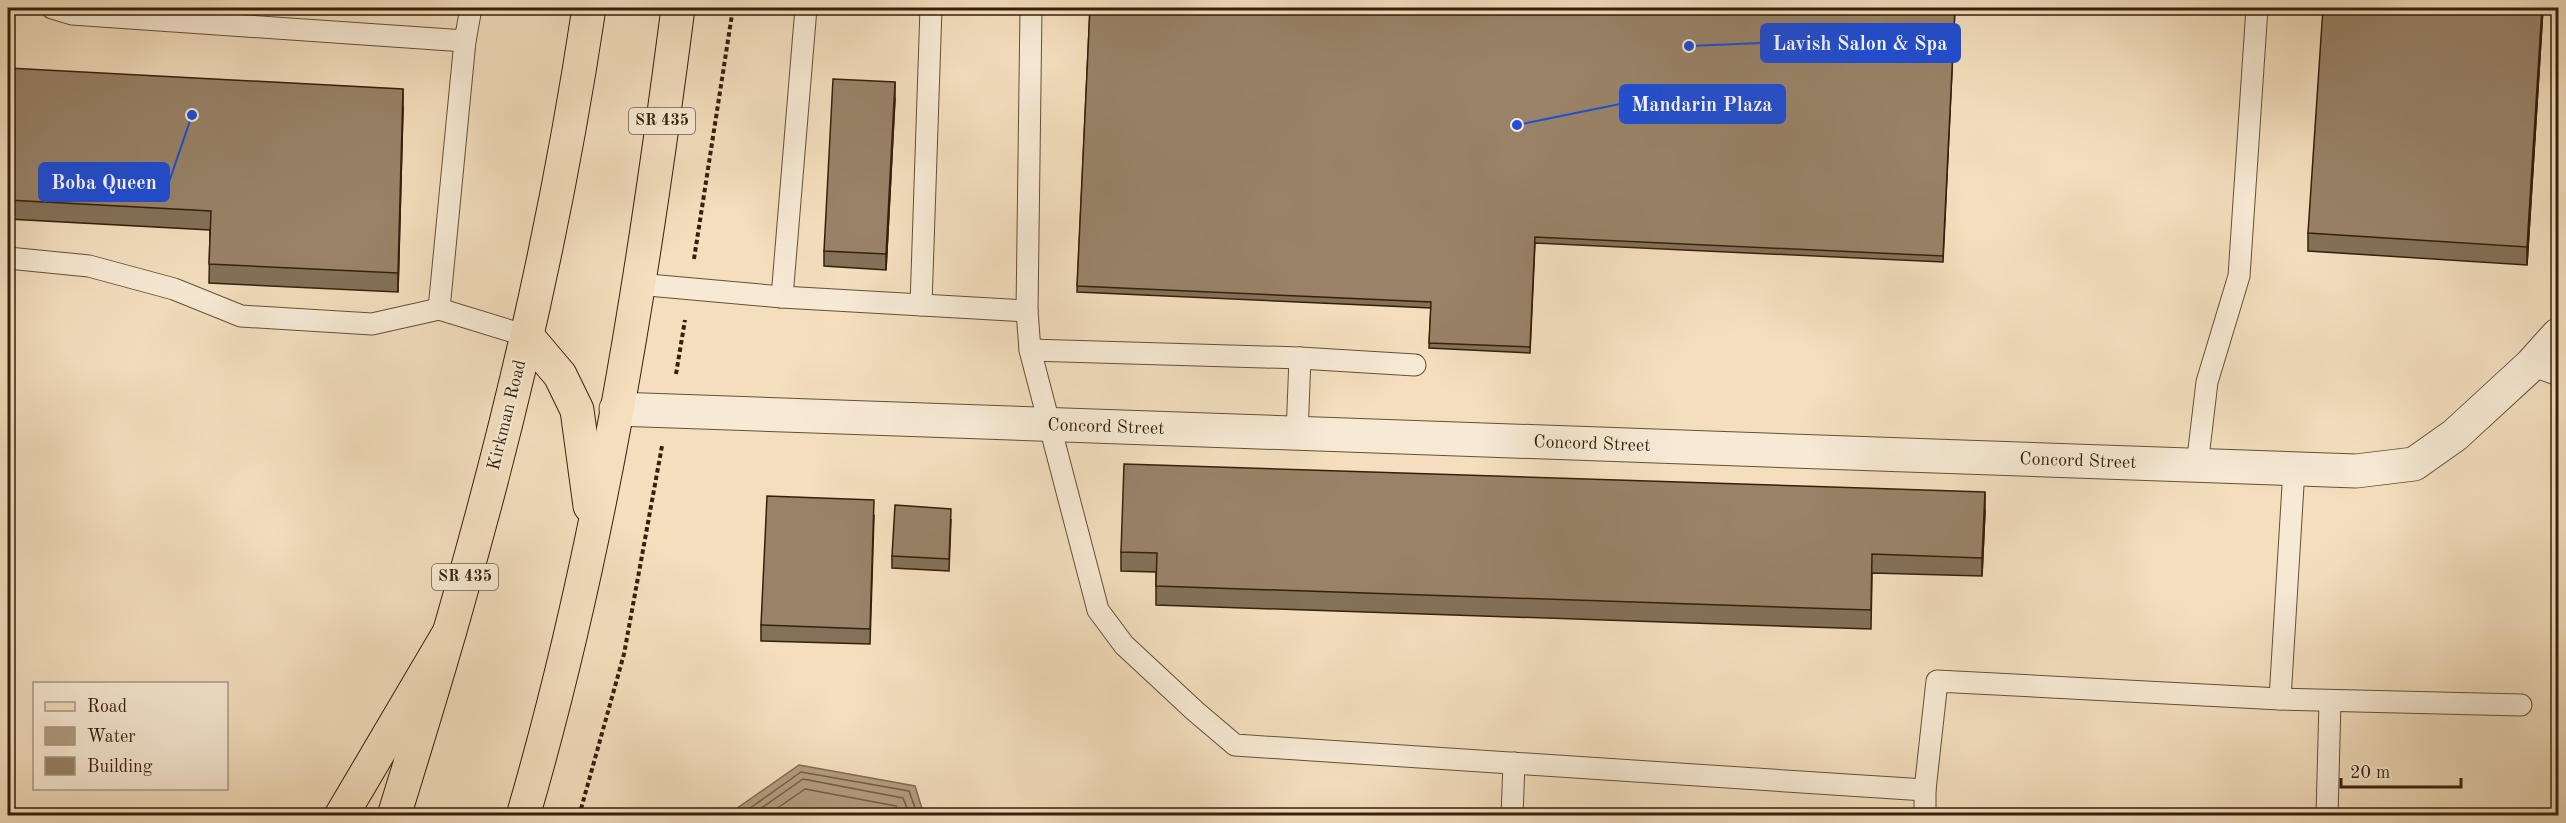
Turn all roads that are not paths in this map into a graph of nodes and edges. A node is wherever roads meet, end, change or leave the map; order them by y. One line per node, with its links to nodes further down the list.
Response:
1 (52, 8): 9 (lane)
2 (471, 8): 9 (lane)
3 (589, 8): 17 (main road, Kirkman Road / SR 435)
4 (678, 8): 11 (main road, SR 435)
5 (806, 8): 12 (lane)
6 (931, 8): 13 (lane)
7 (1031, 8): 15 (lane)
8 (2257, 8): 25 (lane)
9 (465, 41): 14 (lane)
10 (8, 258): 14 (lane)
11 (637, 284): 12 (lane); 22 (main road, SR 435)
12 (782, 297): 13 (lane)
13 (921, 305): 15 (lane)
14 (439, 309): 17 (lane)
15 (1027, 312): 18 (lane)
16 (2559, 335): 21 (street, Concord Street)
17 (527, 336): 27 (main road); 28 (main road, Kirkman Road / SR 435)
18 (1030, 350): 19 (lane); 23 (lane)
19 (1300, 358): 20 (lane); 24 (lane)
20 (1415, 365)
21 (2545, 370): 26 (street, Concord Street)
22 (616, 409): 23 (street, Concord Street); 27 (main road, SR 435)
23 (1049, 425): 24 (street, Concord Street); 32 (lane)
24 (1297, 434): 25 (street, Concord Street)
25 (2197, 466): 26 (street, Concord Street)
26 (2294, 469): 29 (lane)
27 (594, 538): 36 (main road, SR 435)
28 (449, 633): 34 (main road); 35 (main road, Kirkman Road / SR 435)
29 (2280, 699): 30 (lane); 33 (lane)
30 (2330, 701): 31 (lane); 39 (lane)
31 (2521, 705)
32 (1514, 763): 33 (lane); 37 (lane)
33 (1926, 790): 38 (lane)
34 (341, 816)
35 (394, 816)
36 (523, 816)
37 (1512, 816)
38 (1925, 816)
39 (2327, 816)

